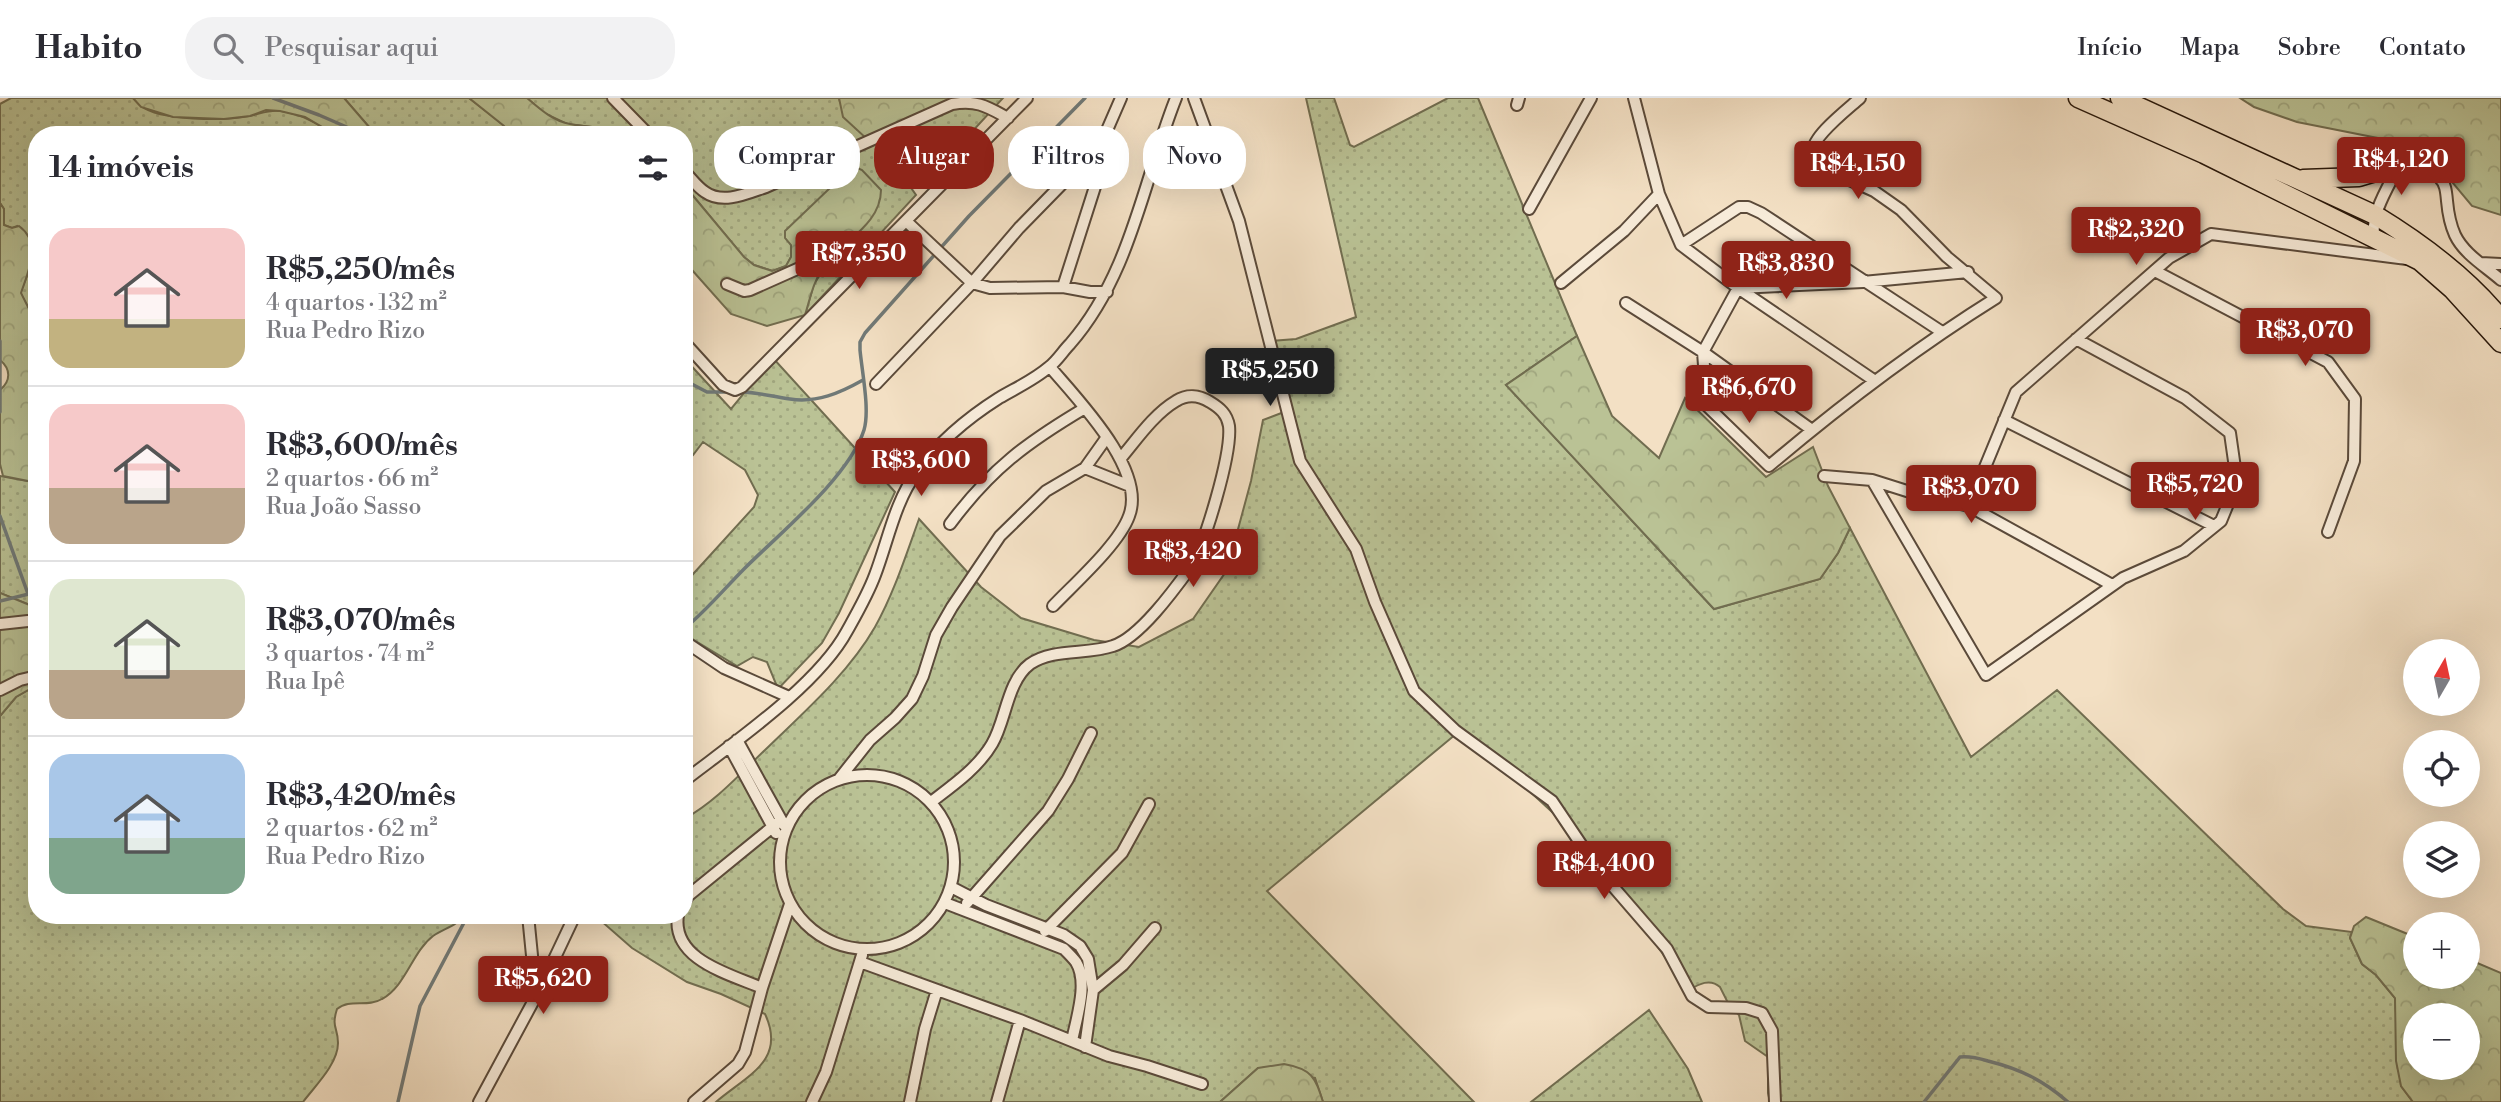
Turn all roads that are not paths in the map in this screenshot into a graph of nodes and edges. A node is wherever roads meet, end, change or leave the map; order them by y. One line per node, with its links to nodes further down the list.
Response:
1 (613, 98): 12 (street)
2 (1027, 98): 11 (street)
3 (1121, 98): 13 (street)
4 (1176, 98): 40 (street)
5 (1195, 98): 106 (street)
6 (1591, 98): 22 (street)
7 (1633, 98): 21 (street)
8 (1860, 98): 32 (street)
9 (2078, 98): 15 (highway)
10 (2120, 98): 14 (highway)
11 (1008, 118): 18 (street); 24 (street)
12 (640, 126)
13 (1109, 126)
14 (2234, 151): 15 (highway); 17 (highway)
15 (2204, 154): 25 (highway)
16 (2399, 165): 17 (highway); 23 (street); 29 (street)
17 (2298, 179): 23 (highway)
18 (693, 180)
19 (1057, 189): 35 (street)
20 (1094, 189): 38 (street)
21 (1659, 194): 26 (street); 36 (street)
22 (1529, 209)
23 (2375, 215): 25 (street); 42 (highway)
24 (906, 221): 27 (street); 35 (street)
25 (2374, 238): 28 (highway)
26 (1681, 245): 34 (street); 39 (street)
27 (878, 249): 37 (street); 46 (street)
28 (2420, 261): 31 (street); 45 (highway)
29 (2481, 263): 30 (street); 33 (street)
30 (2501, 264)
31 (2155, 271): 44 (street); 63 (street)
32 (1968, 272): 34 (street); 43 (street)
33 (2501, 280)
34 (1863, 282): 39 (street); 43 (street)
35 (972, 283): 38 (street); 50 (street)
36 (1562, 283)
37 (727, 284)
38 (1063, 287): 40 (street)
39 (1738, 288): 47 (street); 49 (street)
40 (1107, 292): 48 (street)
41 (1626, 303): 47 (street)
42 (2501, 319)
43 (1942, 332): 49 (street)
44 (2077, 339): 52 (street); 62 (street)
45 (2501, 343)
46 (693, 352)
47 (1703, 352): 53 (street); 53 (street)
48 (1050, 367): 51 (street); 71 (street)
49 (1875, 381): 53 (street)
50 (876, 384)
51 (1085, 408): 54 (street); 61 (street)
52 (2004, 420): 60 (street); 62 (street)
53 (1812, 430)
54 (1107, 437): 55 (street); 56 (street)
55 (1121, 458): 59 (street); 76 (street)
56 (1085, 468): 59 (street); 75 (street)
57 (1824, 476): 58 (street)
58 (1872, 480): 60 (street); 64 (street)
59 (1130, 486): 65 (street)
60 (1969, 506): 64 (street)
61 (950, 524)
62 (2214, 526): 64 (street)
63 (2328, 532)
64 (2112, 585)
65 (1053, 606)
66 (28, 621): 67 (street)
67 (0, 624)
68 (693, 647): 71 (street)
69 (28, 678): 70 (street)
70 (0, 690)
71 (789, 697): 73 (street)
72 (1091, 733): 81 (street)
73 (733, 743): 74 (street); 78 (street)
74 (693, 774)
75 (839, 779): 76 (street); 78 (street)
76 (930, 802): 79 (street)
77 (1149, 804): 89 (street)
78 (780, 825): 80 (street); 83 (street)
79 (951, 887): 81 (street); 82 (street)
80 (693, 894)
81 (970, 898): 84 (street); 89 (street)
82 (944, 903): 84 (street); 91 (street)
83 (790, 904): 91 (street); 93 (street)
84 (963, 911): 90 (street)
85 (529, 924): 96 (street)
86 (571, 924): 96 (street)
87 (677, 924): 93 (street)
88 (1155, 928): 95 (street)
89 (1047, 929): 90 (street); 95 (street)
90 (1040, 940): 98 (street)
91 (864, 949): 92 (street)
92 (860, 962): 94 (street); 103 (street)
93 (762, 988): 102 (street)
94 (937, 990): 97 (street); 104 (street)
95 (1093, 990): 99 (street)
96 (536, 996): 101 (street)
97 (1020, 1020): 98 (street); 105 (street)
98 (1072, 1041): 99 (street)
99 (1085, 1047): 100 (street)
100 (1202, 1084)
101 (479, 1102)
102 (694, 1102)
103 (812, 1102)
104 (910, 1102)
105 (997, 1102)
106 (1775, 1102)

